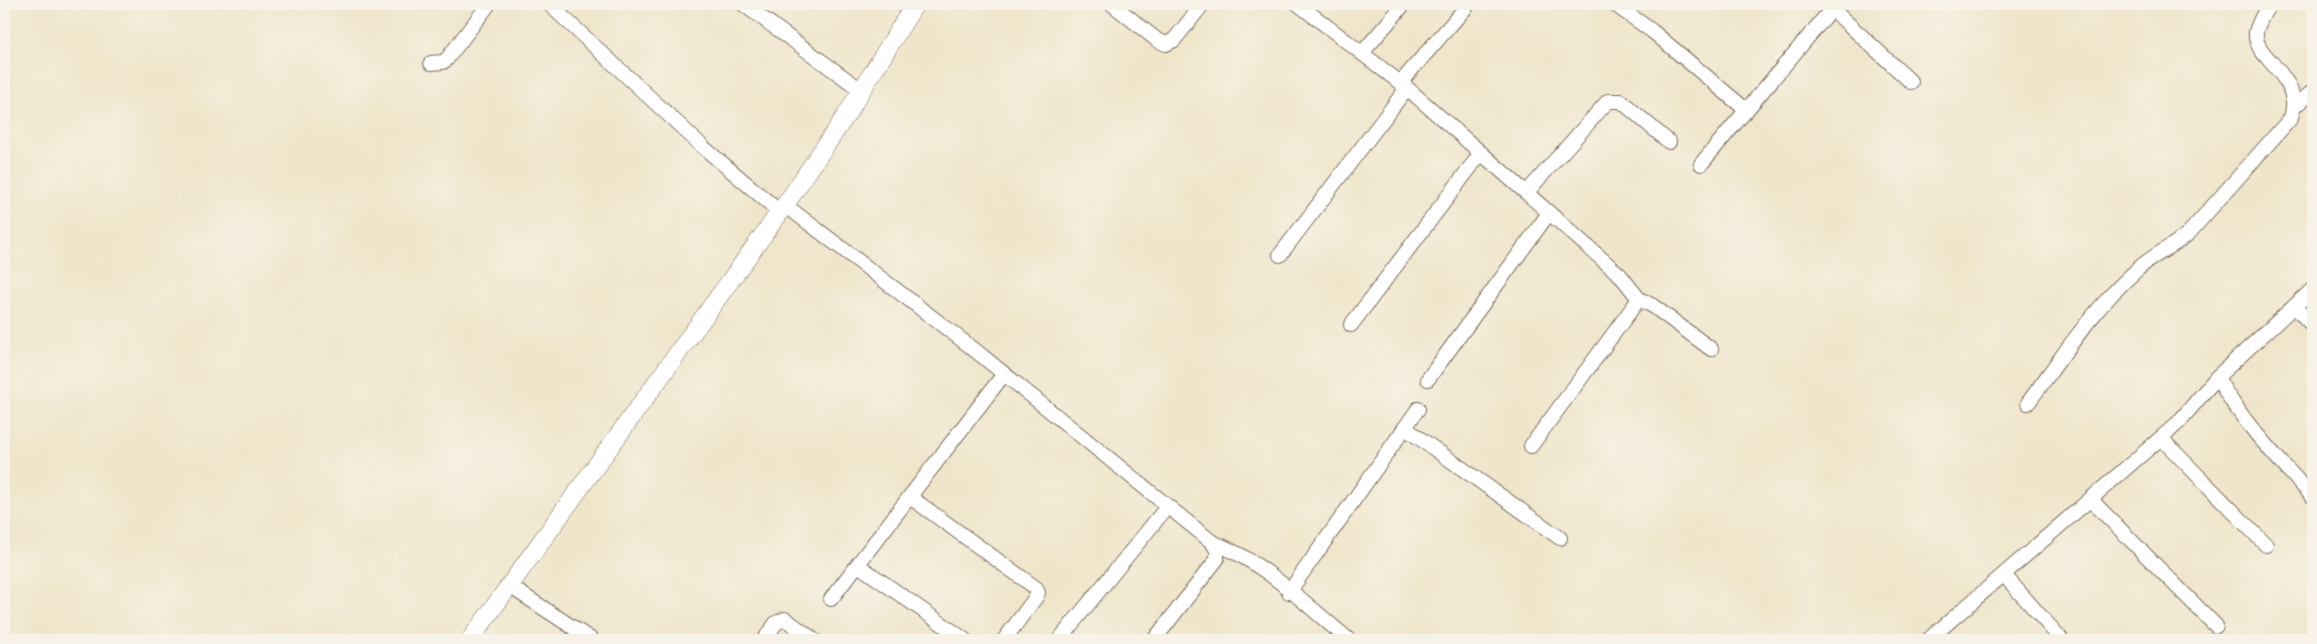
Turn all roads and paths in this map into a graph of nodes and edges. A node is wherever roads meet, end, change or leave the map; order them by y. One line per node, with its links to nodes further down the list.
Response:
1 (489, 4): 14 (street)
2 (551, 4): 25 (street)
3 (743, 4): 17 (street)
4 (915, 4): 17 (main road)
5 (1112, 4): 6 (street)
6 (1204, 4)
7 (1299, 4): 13 (street)
8 (1404, 4): 13 (street)
9 (1469, 4): 16 (street)
10 (1614, 4): 20 (street)
11 (2269, 4): 19 (street)
12 (1834, 6): 15 (street); 20 (street)
13 (1362, 52): 16 (street)
14 (431, 63)
15 (1911, 82)
16 (1403, 86): 22 (street); 27 (street)
17 (862, 90): 25 (main road)
18 (2313, 92): 19 (street)
19 (2294, 107): 37 (street)
20 (1745, 109): 23 (street)
21 (1669, 142): 24 (street)
22 (1481, 153): 24 (street); 31 (street)
23 (1701, 164)
24 (1527, 192): 26 (street)
25 (782, 209): 34 (street); 51 (main road)
26 (1549, 213): 29 (street); 36 (street)
27 (1280, 255)
28 (2313, 289): 30 (street)
29 (1639, 299): 33 (street); 41 (street)
30 (2295, 307): 32 (street); 35 (street)
31 (1351, 325)
32 (2313, 326)
33 (1711, 349)
34 (1004, 374): 42 (street); 45 (street)
35 (2217, 377): 40 (street); 43 (street)
36 (1428, 379)
37 (2028, 403)
38 (1418, 409): 39 (street)
39 (1405, 428): 46 (street); 52 (street)
40 (2161, 438): 44 (street); 48 (street)
41 (1531, 446)
42 (910, 497): 49 (street); 61 (street)
43 (2313, 497)
44 (2091, 500): 50 (street); 54 (street)
45 (1167, 507): 47 (street); 62 (street)
46 (1560, 538)
47 (1212, 542): 52 (street); 63 (street)
48 (2266, 545)
49 (858, 565): 53 (street); 60 (street)
50 (2004, 575): 55 (street); 65 (street)
51 (511, 587): 56 (main road); 57 (street)
52 (1290, 592): 64 (street)
53 (831, 599)
54 (2216, 626)
55 (1932, 639)
56 (470, 640)
57 (592, 640)
58 (764, 640): 59 (street)
59 (814, 640)
60 (965, 640)
61 (1004, 640)
62 (1059, 640)
63 (1154, 640)
64 (1349, 640)
65 (2062, 640)

